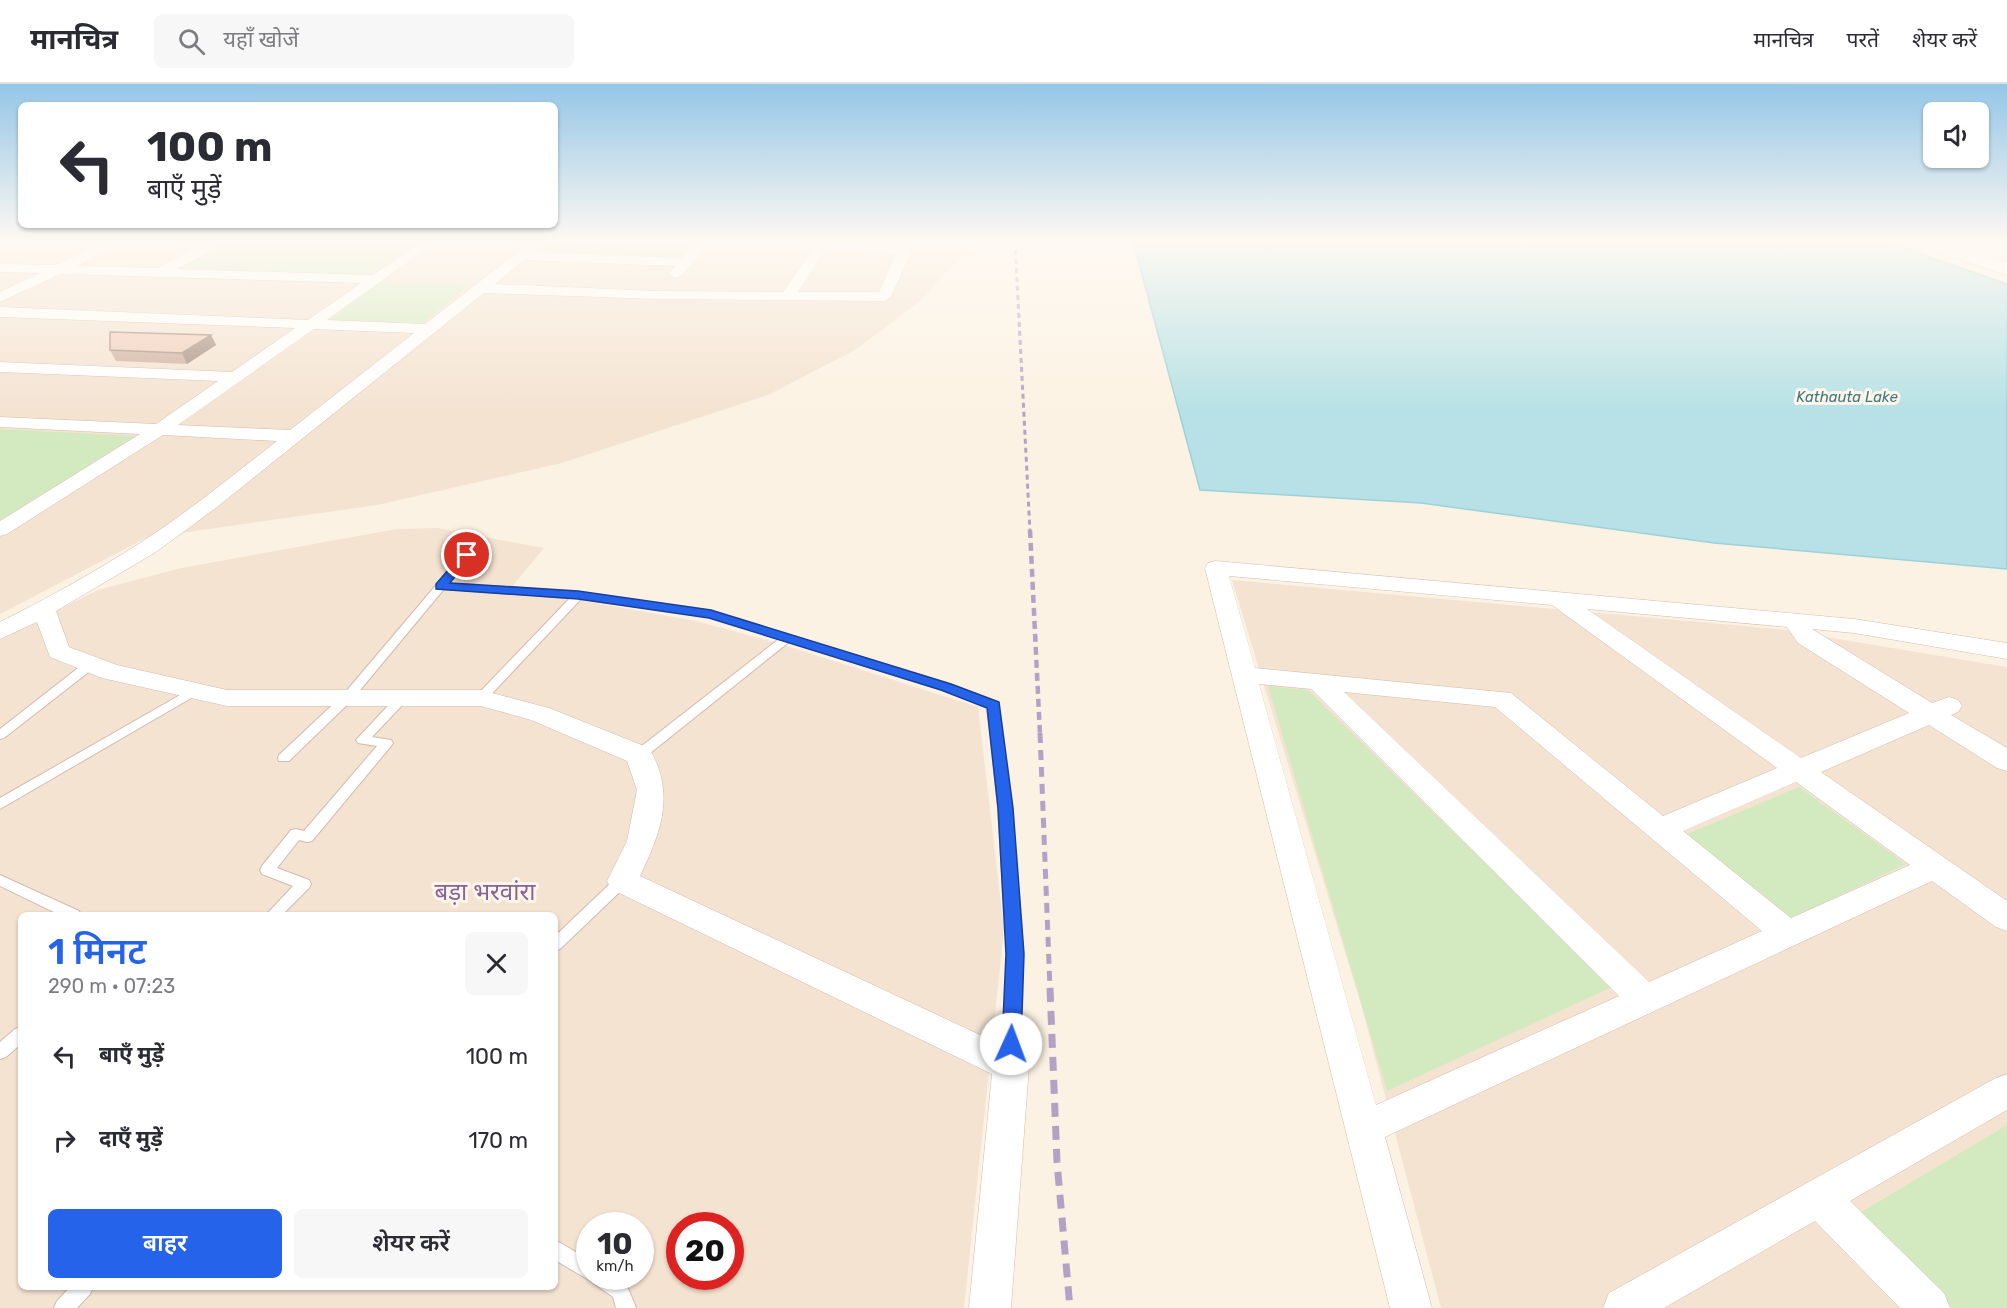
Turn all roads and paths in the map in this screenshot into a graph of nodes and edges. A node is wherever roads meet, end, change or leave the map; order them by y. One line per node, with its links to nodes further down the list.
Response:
1 (348, 298): 4 (street)
2 (467, 298): 5 (street)
3 (0, 312): 4 (street)
4 (311, 325): 5 (street); 7 (street)
5 (428, 329): 10 (street)
6 (0, 367): 7 (street)
7 (235, 377): 9 (street)
8 (0, 422): 9 (street)
9 (159, 430): 10 (street); 11 (street)
10 (295, 436): 16 (street)
11 (0, 530)
12 (480, 540): 13 (lane)
13 (441, 586): 14 (lane); 26 (lane)
14 (578, 595): 19 (lane); 27 (lane)
15 (1557, 599): 17 (street); 22 (street); 34 (street)
16 (44, 609): 18 (street); 21 (street)
17 (1795, 621): 20 (street); 28 (street)
18 (0, 632)
19 (787, 638): 31 (lane); 48 (lane)
20 (2007, 651)
21 (91, 664): 24 (street); 29 (lane)
22 (1244, 675): 23 (street); 50 (street)
23 (1318, 682): 36 (street); 45 (street)
24 (194, 691): 26 (street); 35 (lane)
25 (403, 697): 26 (street); 27 (street); 41 (lane)
26 (346, 698): 32 (lane)
27 (481, 698): 31 (street)
28 (1939, 710): 30 (street); 33 (street); 34 (street)
29 (0, 735)
30 (2007, 741)
31 (639, 755): 39 (street)
32 (284, 758)
33 (2007, 761)
34 (1798, 770): 36 (street); 37 (street)
35 (0, 804)
36 (1660, 829): 43 (street)
37 (1934, 867): 42 (street); 43 (street)
38 (1, 880): 40 (lane)
39 (622, 880): 44 (lane); 48 (street)
40 (68, 912)
41 (276, 912)
42 (2007, 918)
43 (1788, 934): 45 (street)
44 (558, 942)
45 (1645, 1000): 50 (street)
46 (18, 1037): 47 (lane)
47 (0, 1052)
48 (1011, 1066): 59 (street)
49 (2007, 1091): 51 (street)
50 (1363, 1129): 60 (street)
51 (1819, 1198): 56 (street); 61 (street)
52 (558, 1251): 53 (lane)
53 (576, 1262)
54 (80, 1290): 57 (lane)
55 (618, 1290): 58 (lane)
56 (1642, 1304)
57 (64, 1308)
58 (626, 1308)
59 (990, 1308)
60 (1411, 1308)
61 (1929, 1308)

